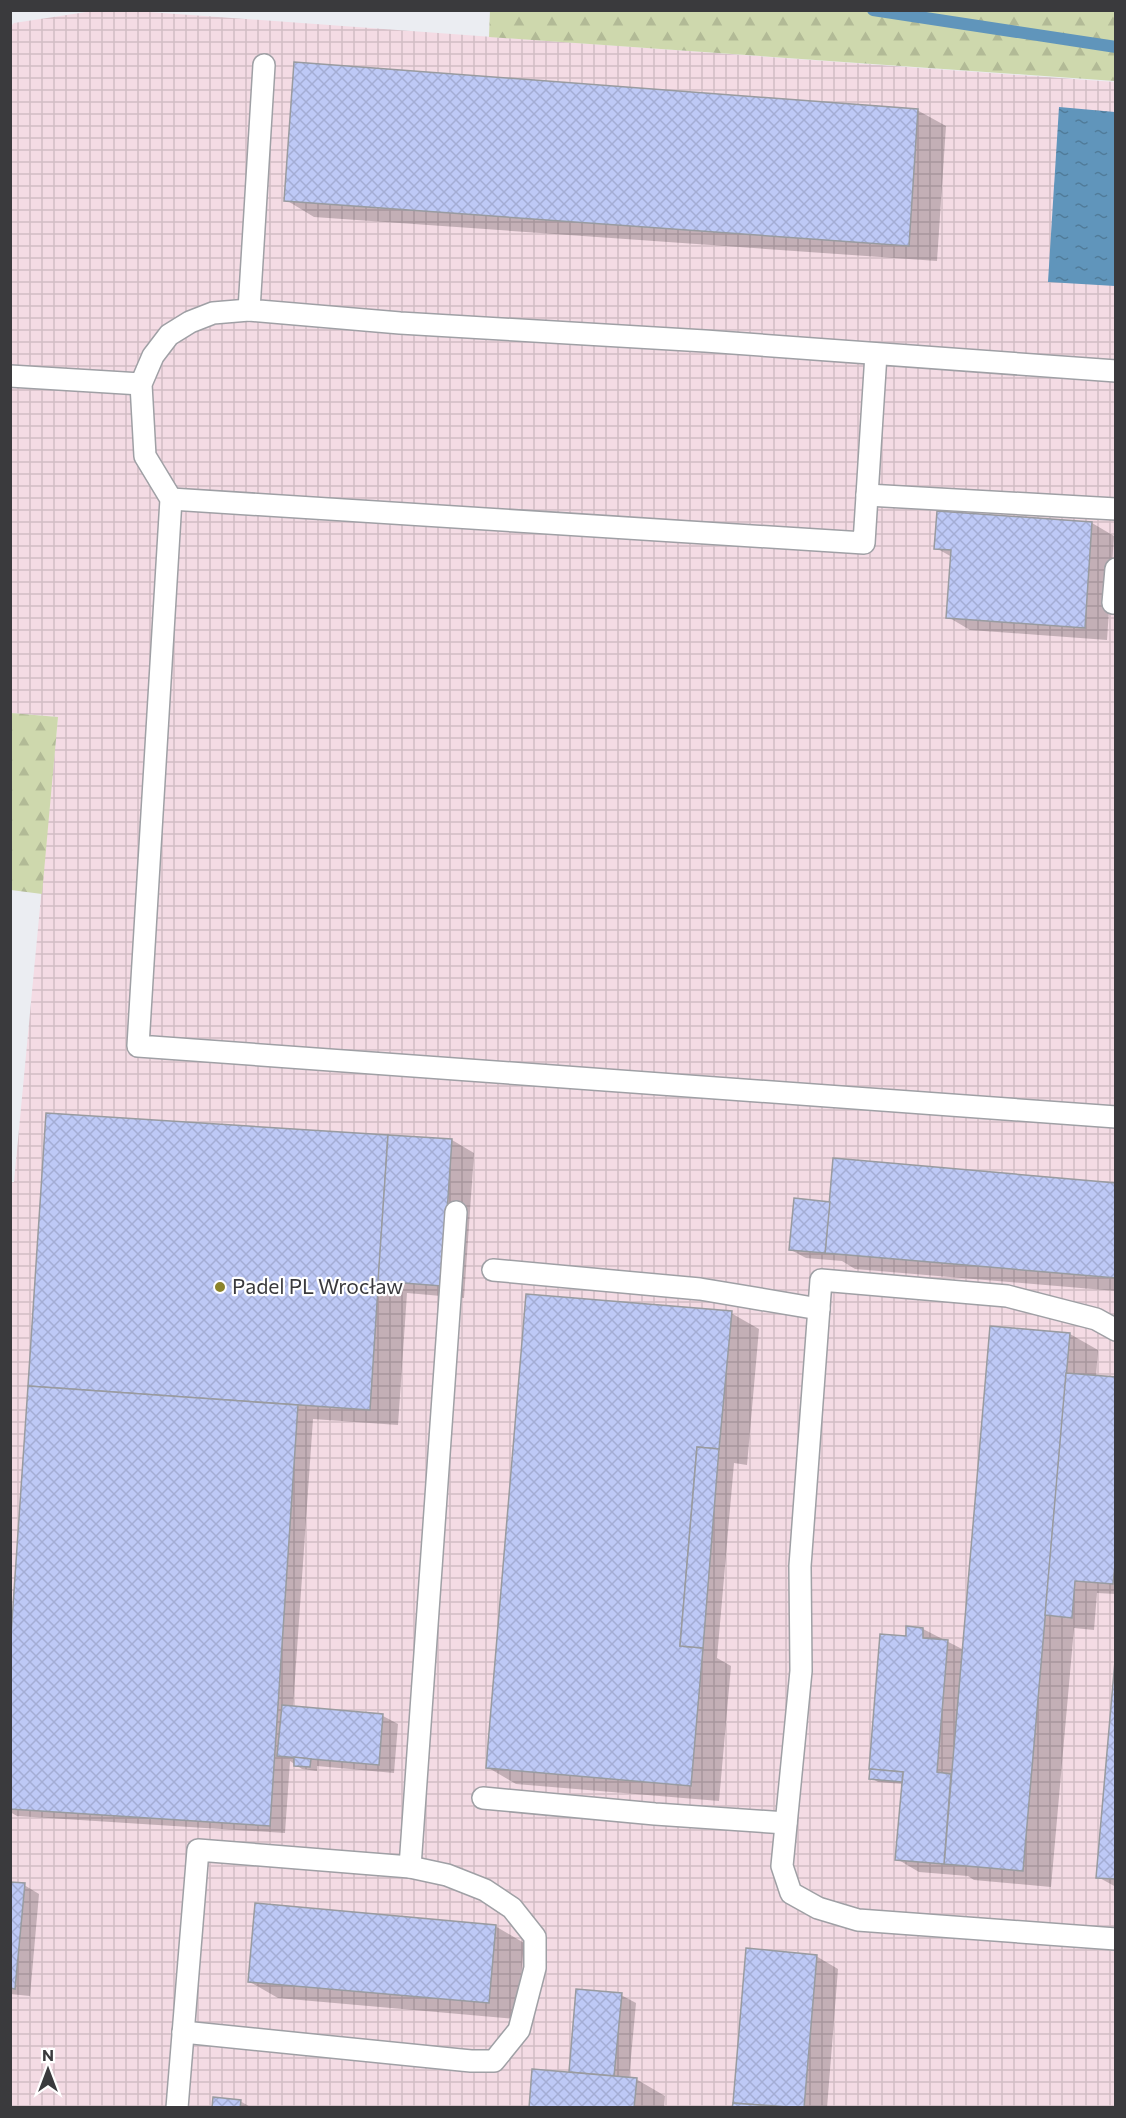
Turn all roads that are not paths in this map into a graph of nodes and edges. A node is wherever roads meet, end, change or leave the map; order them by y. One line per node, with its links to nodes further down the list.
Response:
1 (264, 65): 2 (lane)
2 (249, 310): 3 (lane); 6 (lane)
3 (876, 354): 4 (lane); 7 (lane)
4 (1116, 371)
5 (10, 376): 6 (lane)
6 (141, 384): 8 (lane)
7 (867, 495): 8 (lane); 9 (lane)
8 (171, 499): 12 (lane)
9 (1116, 509)
10 (1116, 569): 11 (lane)
11 (1116, 603)
12 (1116, 1117)
13 (456, 1212): 19 (lane)
14 (493, 1270): 15 (lane)
15 (819, 1309): 16 (lane); 18 (lane)
16 (1116, 1330)
17 (483, 1797): 18 (lane)
18 (786, 1823): 20 (lane)
19 (410, 1867): 21 (lane); 21 (lane)
20 (1116, 1939)
21 (183, 2032): 22 (lane)
22 (177, 2108)

